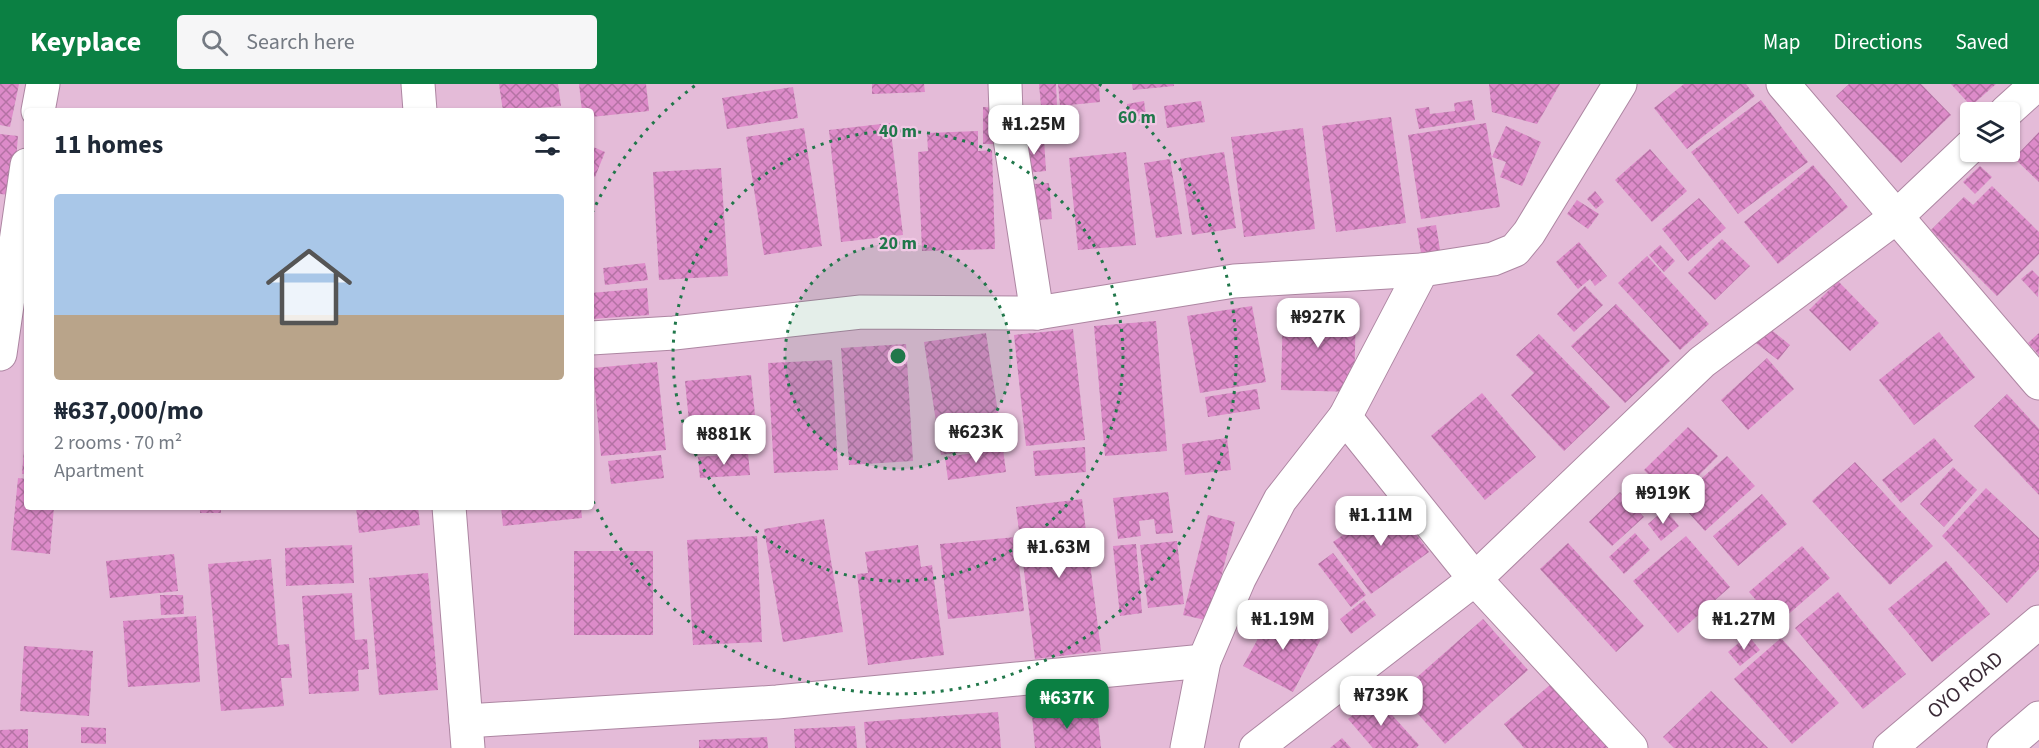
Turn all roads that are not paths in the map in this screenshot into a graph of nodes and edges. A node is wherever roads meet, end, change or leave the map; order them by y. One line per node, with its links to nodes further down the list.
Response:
1 (43, 84): 8 (street)
2 (418, 84): 9 (street)
3 (1005, 84): 14 (street)
4 (1620, 84): 13 (street)
5 (1783, 84): 12 (street)
6 (2037, 84): 7 (street)
7 (2017, 102)
8 (39, 108)
9 (420, 108)
10 (1960, 156): 12 (street)
11 (24, 185): 15 (street)
12 (1895, 218): 18 (street); 21 (street)
13 (1422, 270): 14 (street); 19 (street)
14 (1037, 313): 16 (street)
15 (1, 335): 17 (street)
16 (594, 338)
17 (24, 354)
18 (2039, 383)
19 (1345, 417): 21 (street); 23 (street)
20 (449, 510): 25 (street)
21 (1475, 579): 27 (street); 28 (street)
22 (2039, 622): 29 (street, OYO ROAD)
23 (1204, 661): 25 (street); 26 (street)
24 (2039, 718): 30 (street)
25 (467, 735)
26 (1187, 748)
27 (1257, 748)
28 (1631, 748)
29 (1890, 748)
30 (2004, 748)

